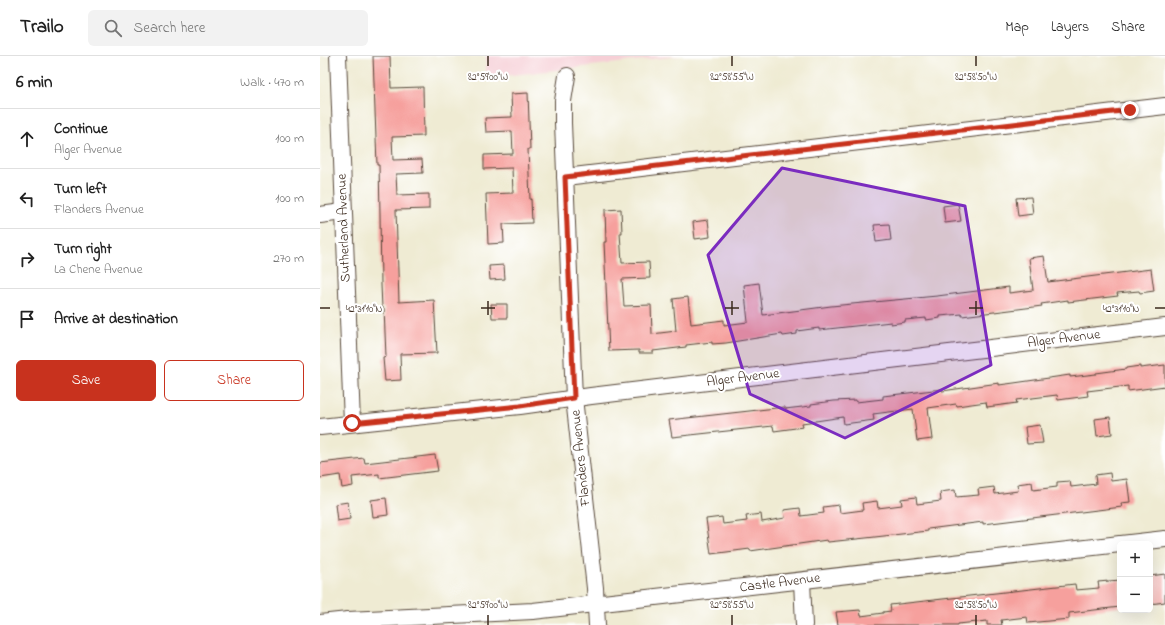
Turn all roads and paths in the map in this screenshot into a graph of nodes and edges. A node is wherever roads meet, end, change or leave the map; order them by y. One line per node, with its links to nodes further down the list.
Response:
1 (338, 56): 5 (street, Sutherland Avenue)
2 (567, 76): 4 (street, Flanders Avenue)
3 (1165, 106): 4 (street)
4 (565, 177): 8 (street, Flanders Avenue)
5 (343, 212): 6 (street); 9 (street, Sutherland Avenue)
6 (320, 215)
7 (1165, 327): 8 (street, Alger Avenue)
8 (574, 398): 9 (street, Alger Avenue); 15 (street, Flanders Avenue)
9 (352, 423): 10 (street, Alger Avenue)
10 (320, 427)
11 (1165, 539): 12 (street, Castle Avenue)
12 (1147, 541)
13 (1117, 544): 14 (street, Castle Avenue)
14 (802, 581): 15 (street, Castle Avenue); 19 (street)
15 (596, 604): 16 (street, Castle Avenue); 18 (street, Flanders Avenue)
16 (348, 622): 17 (street, Castle Avenue)
17 (320, 623)
18 (597, 625)
19 (804, 625)

